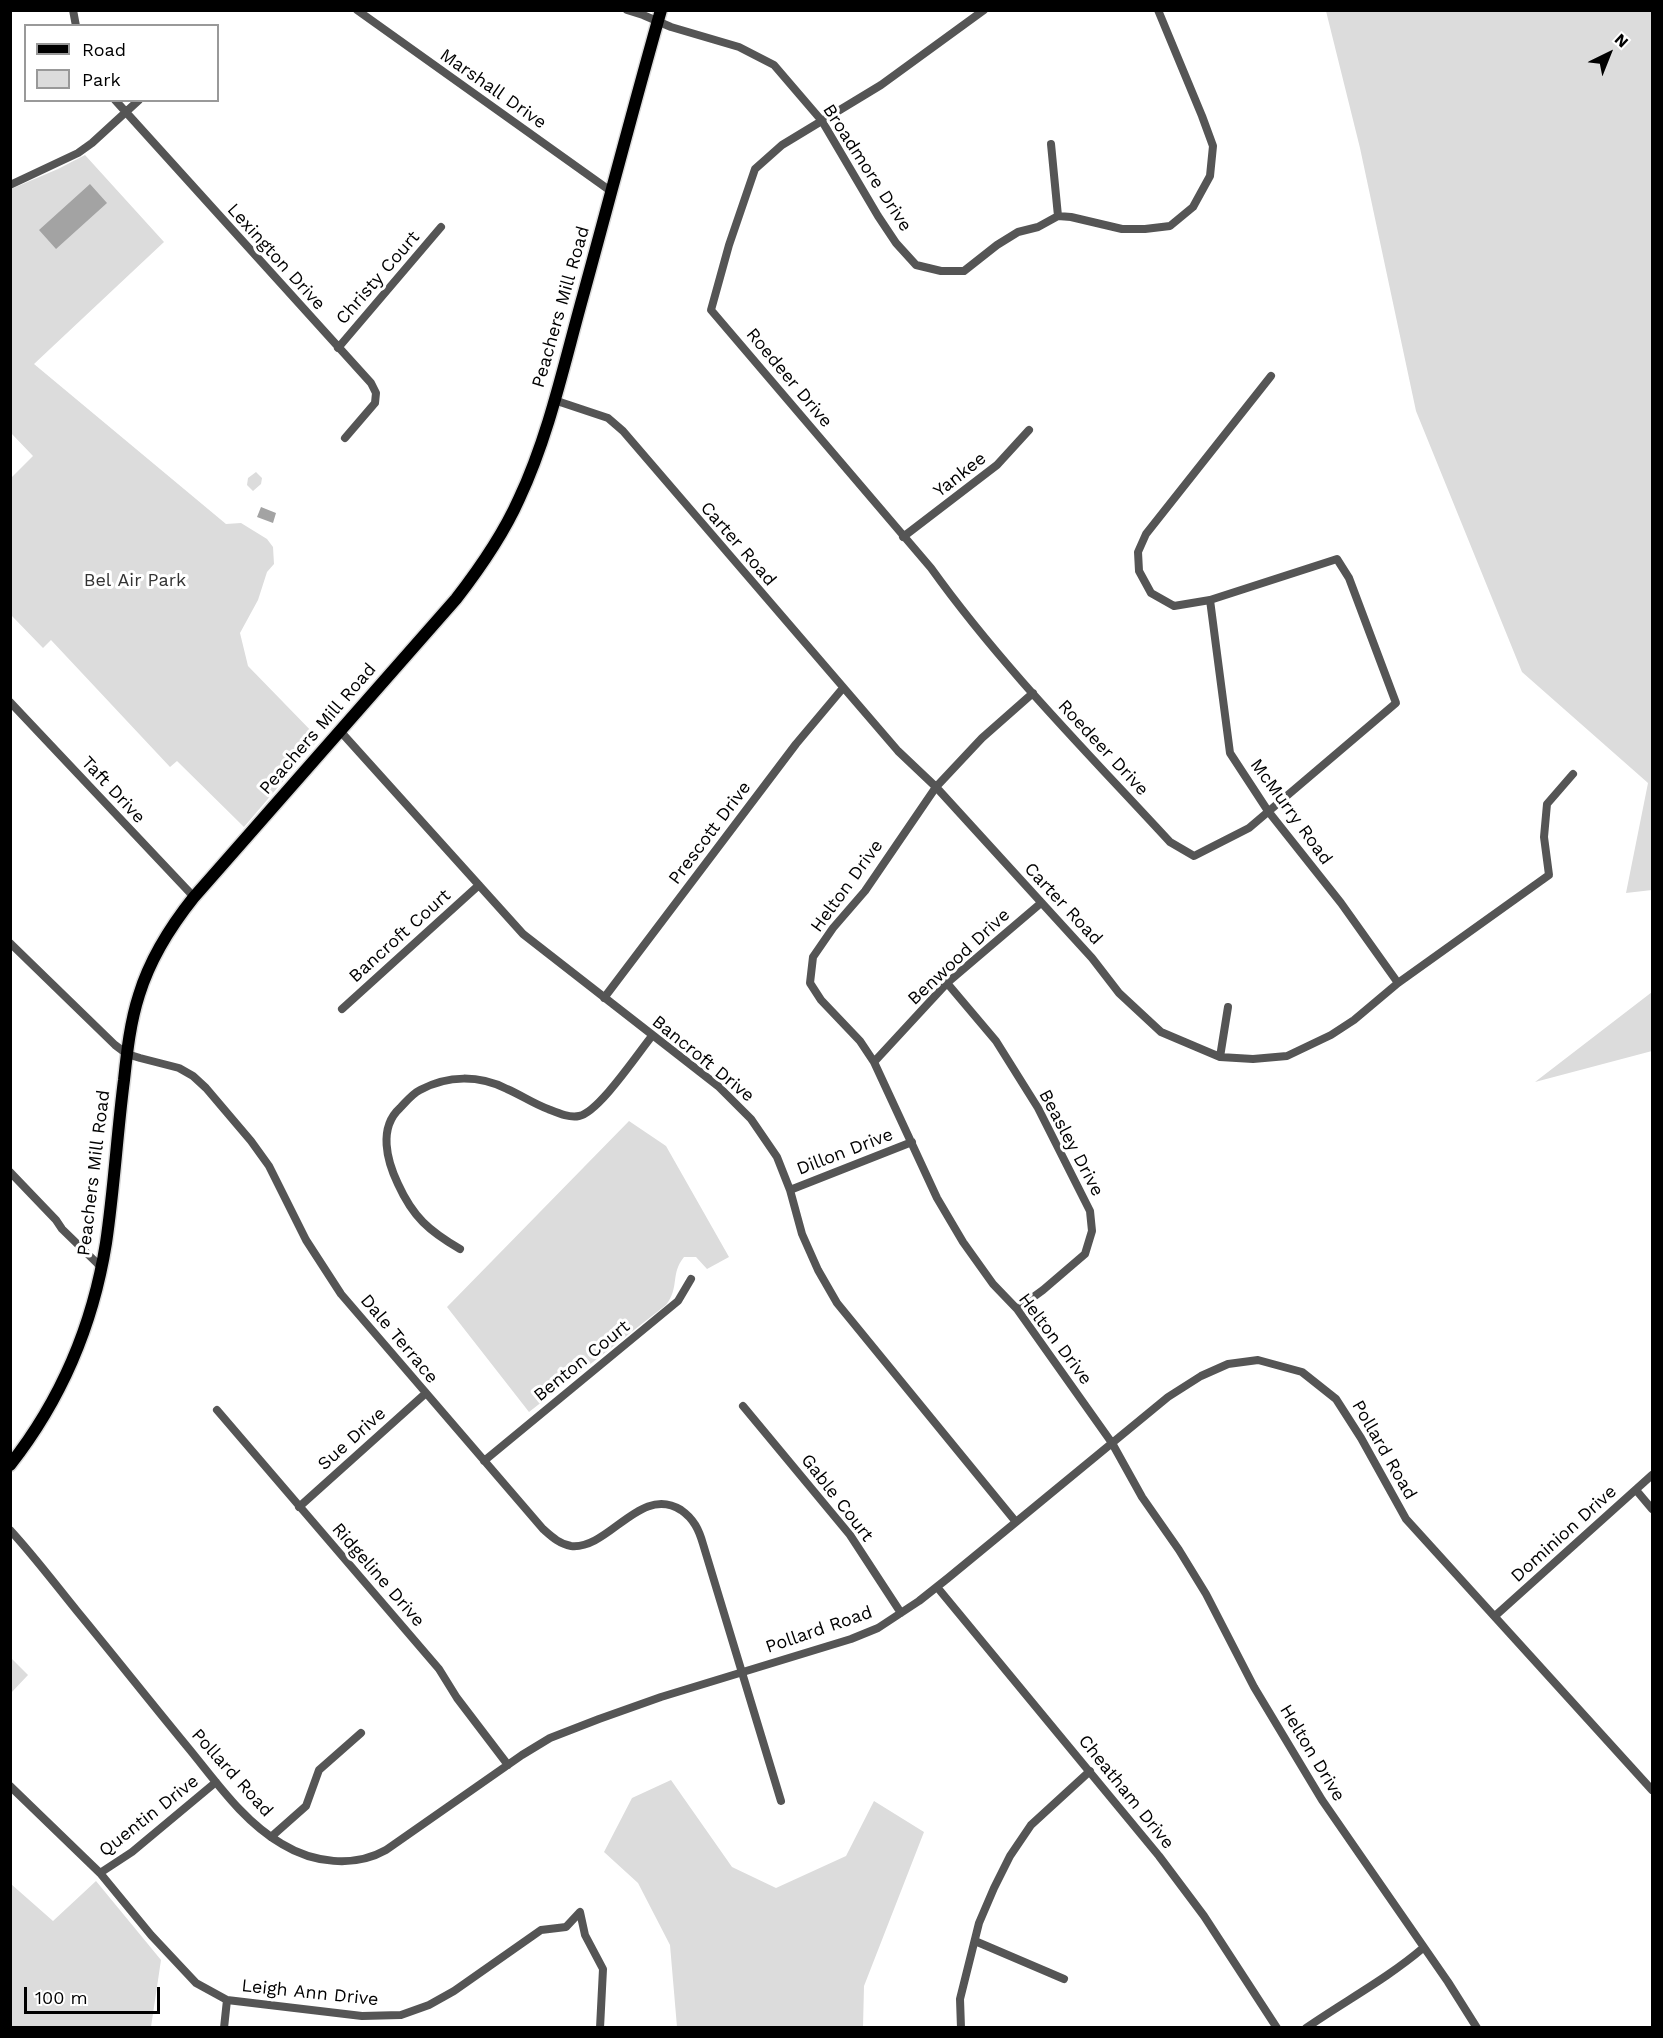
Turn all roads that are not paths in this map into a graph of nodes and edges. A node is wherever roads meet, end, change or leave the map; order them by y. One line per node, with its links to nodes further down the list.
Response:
1 (357, 10): 12 (street, Marshall Drive)
2 (627, 10): 5 (street, Broadmore Drive)
3 (984, 10): 9 (street, Roedeer Drive)
4 (1158, 10): 13 (street)
5 (660, 16): 9 (street, Broadmore Drive); 12 (main road, Peachers Mill Road)
6 (117, 102): 8 (street, Lexington Drive)
7 (136, 102): 8 (street)
8 (126, 113): 11 (street); 15 (street, Lexington Drive)
9 (822, 121): 13 (street, Broadmore Drive); 20 (street, Roedeer Drive)
10 (1051, 144): 13 (street)
11 (10, 185)
12 (612, 192): 17 (main road, Peachers Mill Road)
13 (1058, 216)
14 (441, 227): 15 (street, Christy Court)
15 (338, 348): 19 (street, Lexington Drive)
16 (1271, 376): 21 (street, Roedeer Drive)
17 (554, 400): 22 (street, Carter Road); 25 (main road, Peachers Mill Road)
18 (1029, 430): 20 (street, Yankee)
19 (345, 438)
20 (903, 537): 23 (street, Roedeer Drive)
21 (1210, 600): 28 (street, McMurry Road); 28 (street, Roedeer Drive)
22 (843, 688): 27 (street, Carter Road); 35 (street, Prescott Drive)
23 (1033, 693): 27 (street, Helton Drive); 28 (street, Roedeer Drive)
24 (10, 702): 30 (street, Taft Drive)
25 (341, 732): 29 (street, Bancroft Drive); 30 (main road, Peachers Mill Road)
26 (1573, 774): 34 (street, Carter Road)
27 (936, 787): 31 (street, Carter Road); 41 (street, Helton Drive)
28 (1268, 811): 34 (street, McMurry Road)
29 (479, 885): 35 (street, Bancroft Drive); 37 (street, Bancroft Court)
30 (194, 897): 39 (main road, Peachers Mill Road)
31 (1041, 903): 33 (street, Benwood Drive); 40 (street, Carter Road)
32 (10, 943): 39 (street, Dale Terrace)
33 (947, 983): 41 (street, Benwood Drive); 48 (street, Beasley Drive)
34 (1398, 983): 40 (street, Carter Road)
35 (603, 998): 38 (street, Bancroft Drive)
36 (1228, 1007): 40 (street)
37 (342, 1009)
38 (652, 1036): 44 (street, Bancroft Drive); 45 (street)
39 (127, 1054): 46 (main road, Peachers Mill Road); 49 (street, Dale Terrace)
40 (1220, 1057)
41 (874, 1062): 42 (street, Helton Drive)
42 (912, 1143): 44 (street, Dillon Drive); 48 (street, Helton Drive)
43 (10, 1172): 46 (street)
44 (790, 1190): 59 (street, Bancroft Drive)
45 (460, 1249)
46 (101, 1267): 54 (main road, Peachers Mill Road)
47 (691, 1279): 53 (street, Benton Court)
48 (1017, 1309): 52 (street, Helton Drive)
49 (426, 1393): 53 (street, Dale Terrace); 57 (street, Sue Drive)
50 (743, 1406): 62 (street, Gable Court)
51 (217, 1410): 57 (street, Ridgeline Drive)
52 (1112, 1443): 59 (street, Pollard Road); 63 (street, Pollard Road); 75 (street, Helton Drive)
53 (484, 1461): 64 (street, Dale Terrace)
54 (10, 1466)
55 (1653, 1475): 56 (street, Dominion Drive)
56 (1636, 1491): 58 (street); 63 (street, Dominion Drive)
57 (299, 1507): 66 (street, Ridgeline Drive)
58 (1653, 1509)
59 (1016, 1522): 61 (street, Pollard Road)
60 (10, 1530): 68 (street, Pollard Road)
61 (937, 1587): 62 (street, Pollard Road); 67 (street, Cheatham Drive)
62 (900, 1613): 64 (street, Pollard Road)
63 (1495, 1616): 70 (street, Pollard Road)
64 (742, 1671): 66 (street, Pollard Road); 71 (street, Dale Terrace)
65 (361, 1733): 72 (street)
66 (508, 1766): 72 (street, Pollard Road)
67 (1090, 1771): 74 (street); 81 (street, Cheatham Drive)
68 (216, 1782): 72 (street, Pollard Road); 73 (street, Quentin Drive)
69 (10, 1786): 73 (street, Leigh Ann Drive)
70 (1653, 1790)
71 (781, 1801)
72 (271, 1838)
73 (100, 1873): 77 (street, Leigh Ann Drive)
74 (975, 1941): 76 (street); 80 (street)
75 (1423, 1947): 82 (street); 83 (street, Helton Drive)
76 (1064, 1979)
77 (227, 2000): 78 (street); 79 (street, Leigh Ann Drive)
78 (224, 2028)
79 (600, 2028)
80 (961, 2028)
81 (1277, 2028)
82 (1306, 2028)
83 (1477, 2028)

